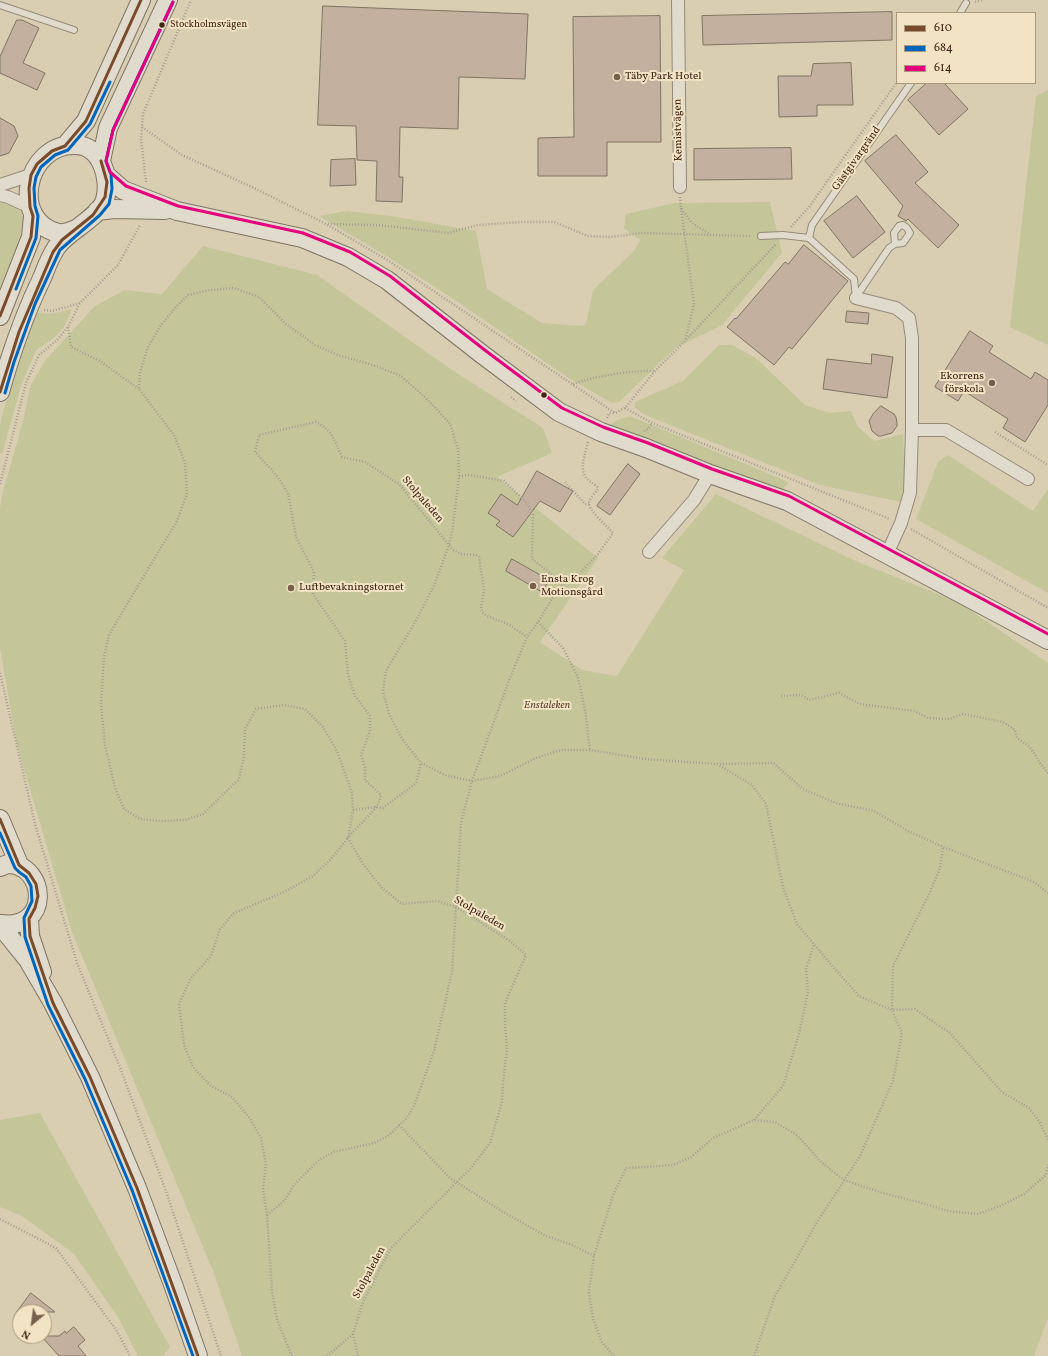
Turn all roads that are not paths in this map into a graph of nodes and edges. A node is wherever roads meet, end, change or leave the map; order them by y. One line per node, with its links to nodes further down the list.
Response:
1 (141, 0): 9 (main road)
2 (168, 0): 10 (main road)
3 (678, 0): 13 (street, Kemistvägen)
4 (966, 3): 6 (lane)
5 (0, 5): 7 (lane)
6 (961, 12)
7 (74, 30)
8 (910, 84): 20 (lane, Gästgivargränd)
9 (65, 146): 10 (main road); 11 (main road)
10 (104, 168): 16 (main road); 17 (main road)
11 (32, 175): 12 (street); 15 (main road)
12 (0, 184)
13 (680, 187)
14 (0, 195): 15 (street)
15 (32, 211): 18 (main road); 23 (main road)
16 (97, 211): 17 (main road); 18 (main road)
17 (177, 211): 26 (main road)
18 (76, 229): 24 (main road)
19 (761, 236): 20 (lane)
20 (809, 238): 22 (lane)
21 (895, 244): 22 (lane)
22 (856, 298): 25 (street)
23 (0, 316)
24 (0, 392)
25 (912, 430): 27 (street); 29 (street)
26 (710, 474): 28 (street); 29 (main road)
27 (1028, 480)
28 (649, 552)
29 (887, 554): 30 (main road)
30 (1048, 640)
31 (0, 819): 33 (main road)
32 (0, 867): 33 (main road)
33 (20, 868): 34 (main road)
34 (29, 919): 35 (main road); 36 (main road)
35 (0, 925): 36 (main road)
36 (53, 1003): 37 (main road)
37 (198, 1356)

